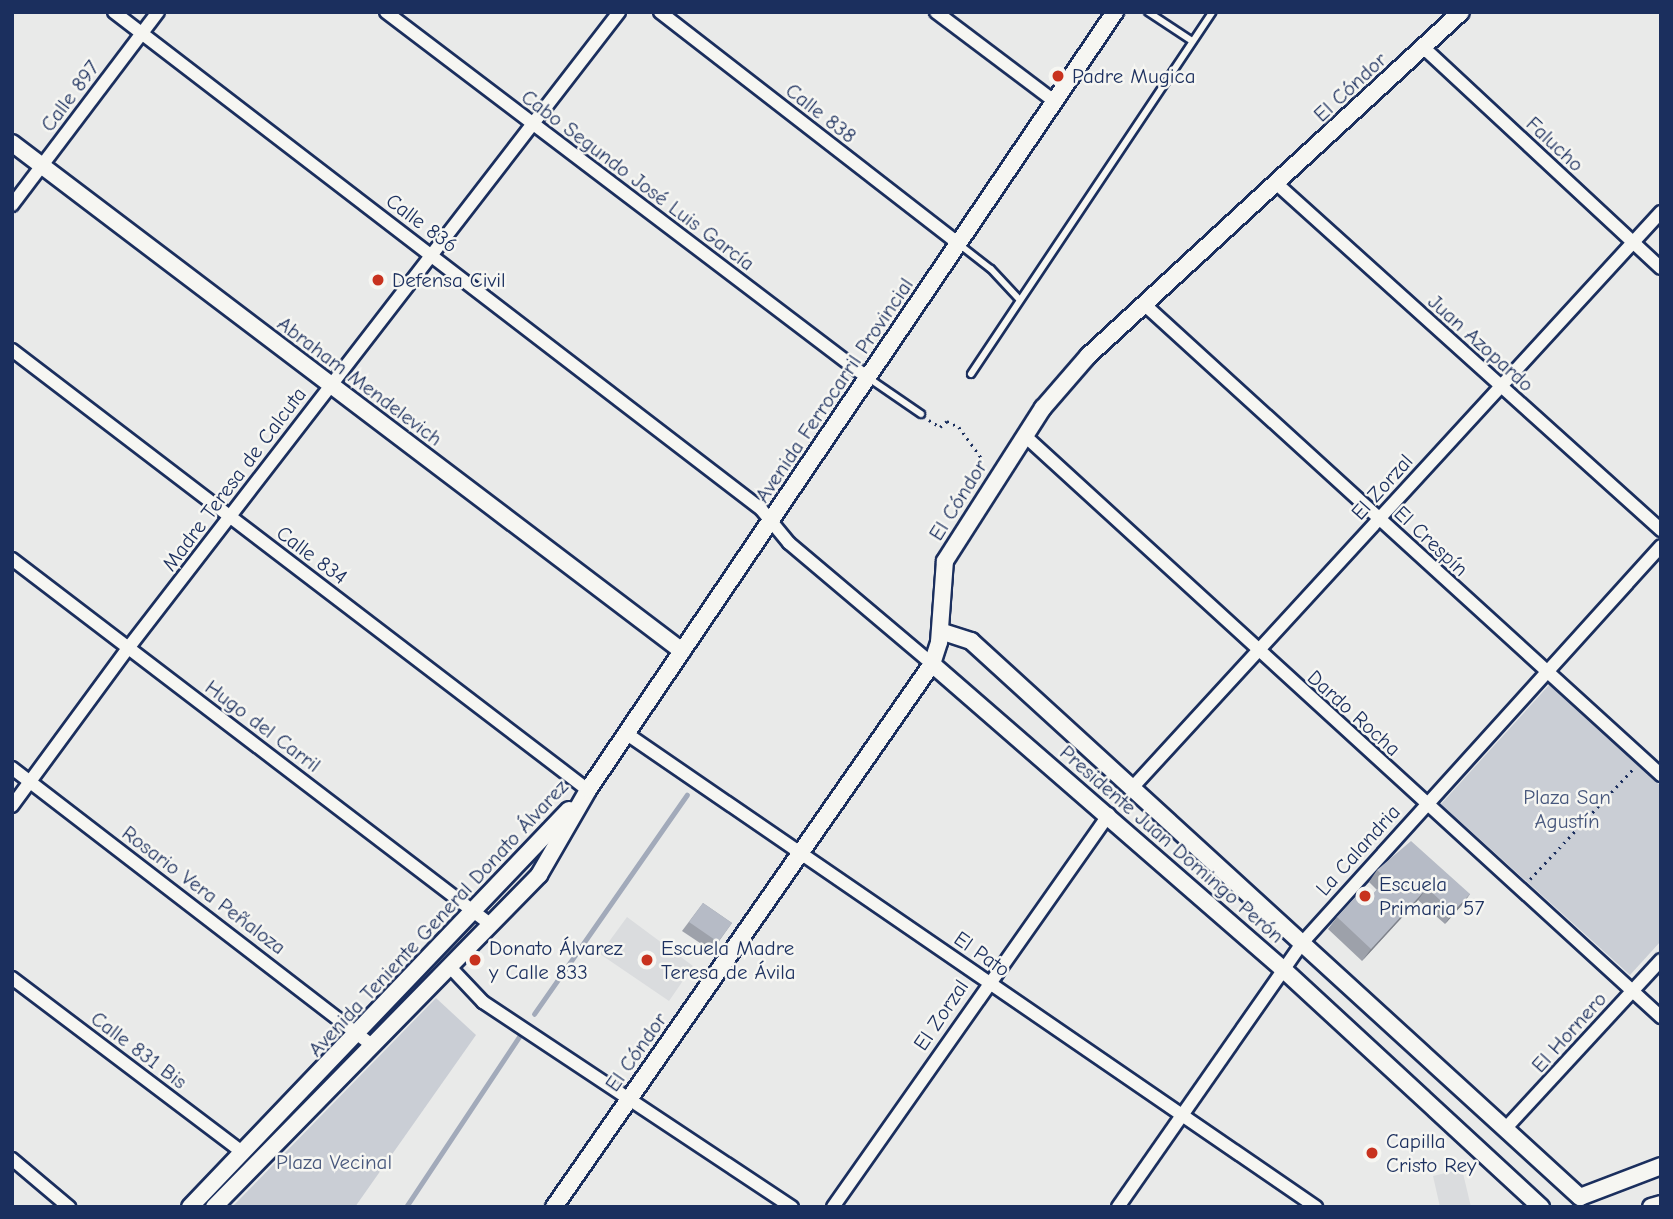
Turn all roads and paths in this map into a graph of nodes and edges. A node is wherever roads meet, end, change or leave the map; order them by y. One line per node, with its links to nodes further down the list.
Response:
1 (114, 12): 11 (street, Calle 836)
2 (158, 12): 11 (street, Calle 897)
3 (386, 12): 15 (street, Cabo Segundo José Luis García)
4 (619, 12): 15 (street, Madre Teresa de Calcuta)
5 (660, 12): 22 (street, Calle 838)
6 (936, 12): 14 (street)
7 (1115, 12): 14 (main road, Avenida Ferrocarril Provincial)
8 (1148, 12): 12 (lane)
9 (1212, 12): 12 (lane)
10 (1461, 12): 13 (main road, El Cóndor)
11 (142, 34): 17 (street, Calle 897); 23 (street, Calle 836)
12 (1192, 41): 25 (lane)
13 (1424, 48): 18 (main road, El Cóndor); 21 (street, Falucho)
14 (1054, 101): 22 (main road, Avenida Ferrocarril Provincial)
15 (534, 125): 23 (street, Madre Teresa de Calcuta); 29 (street, Cabo Segundo José Luis García)
16 (12, 143): 17 (main road, Abraham Mendelevich)
17 (41, 165): 19 (street, Calle 897); 30 (main road, Abraham Mendelevich)
18 (1277, 184): 26 (main road, El Cóndor); 31 (street, Juan Azopardo)
19 (12, 205)
20 (1661, 212): 21 (street, El Zorzal)
21 (1633, 242): 24 (street, Falucho); 31 (street, El Zorzal)
22 (959, 244): 25 (lane); 29 (main road, Avenida Ferrocarril Provincial)
23 (435, 256): 30 (street, Madre Teresa de Calcuta); 37 (street, Calle 836)
24 (1661, 268)
25 (1019, 299): 28 (lane)
26 (1145, 305): 33 (main road, El Cóndor); 36 (street, El Crespín)
27 (12, 350): 35 (street, Calle 834)
28 (971, 374)
29 (868, 378): 32 (lane); 37 (main road, Avenida Ferrocarril Provincial)
30 (330, 384): 35 (street, Madre Teresa de Calcuta); 43 (main road, Abraham Mendelevich)
31 (1499, 386): 36 (street, El Zorzal); 38 (street, Juan Azopardo)
32 (921, 414): 34 (path)
33 (1024, 435): 41 (main road, El Cóndor); 44 (street, Dardo Rocha)
34 (983, 460)
35 (231, 517): 42 (street, Madre Teresa de Calcuta); 53 (street, Calle 834)
36 (1378, 519): 44 (street, El Zorzal); 46 (street, El Crespín)
37 (770, 520): 43 (main road, Avenida Ferrocarril Provincial); 45 (street, Presidente Juan Domingo Perón)
38 (1661, 530)
39 (1661, 546): 46 (street, La Calandria)
40 (12, 559): 42 (street, Hugo del Carril)
41 (940, 631): 45 (main road, El Cóndor); 52 (main road, Presidente Juan Domingo Perón)
42 (129, 648): 51 (street, Madre Teresa de Calcuta); 59 (street, Hugo del Carril)
43 (682, 651): 47 (main road, Avenida Ferrocarril Provincial)
44 (1258, 652): 52 (street, El Zorzal); 54 (street, Dardo Rocha)
45 (932, 664): 56 (main road, Presidente Juan Domingo Perón); 57 (main road, El Cóndor)
46 (1546, 673): 48 (street, El Crespín); 54 (street, La Calandria)
47 (627, 734): 53 (main road, Avenida Ferrocarril Provincial); 57 (street, El Pato)
48 (1643, 759): 50 (street, El Crespín); 58 (path)
49 (12, 768): 51 (street, Rosario Vera Peñaloza)
50 (1661, 775)
51 (31, 782): 55 (street, Madre Teresa de Calcuta); 69 (street, Rosario Vera Peñaloza)
52 (1132, 788): 61 (main road, Presidente Juan Domingo Perón)
53 (588, 790): 59 (main road, Avenida Teniente General Donato Álvarez); 60 (main road, Avenida Teniente General Donato Álvarez)
54 (1426, 803): 58 (street, Dardo Rocha); 61 (street, La Calandria)
55 (12, 806)
56 (1108, 814): 64 (main road, Presidente Juan Domingo Perón); 66 (street, El Zorzal)
57 (800, 851): 66 (street, El Pato); 70 (main road, El Cóndor)
58 (1520, 889): 67 (street, Dardo Rocha)
59 (476, 912): 60 (street, Hugo del Carril); 69 (main road, Avenida Teniente General Donato Álvarez)
60 (490, 924): 63 (main road, Avenida Teniente General Donato Álvarez)
61 (1302, 943): 64 (street, La Calandria); 72 (main road, Presidente Juan Domingo Perón)
62 (1661, 960): 67 (street, El Hornero)
63 (449, 966): 69 (main road, Avenida Teniente General Donato Álvarez); 70 (street)
64 (1284, 970): 71 (street, La Calandria); 86 (main road, Presidente Juan Domingo Perón)
65 (12, 978): 73 (street, Calle 831 Bis)
66 (987, 981): 71 (street, El Pato); 83 (street, El Zorzal)
67 (1632, 992): 68 (street, Dardo Rocha); 72 (street, El Hornero)
68 (1661, 1017)
69 (365, 1039): 73 (main road, Avenida Teniente General Donato Álvarez); 80 (main road, Avenida Teniente General Donato Álvarez)
70 (629, 1098): 81 (main road, El Cóndor); 82 (street)
71 (1182, 1114): 84 (street, La Calandria); 85 (street, El Pato)
72 (1506, 1129): 76 (main road, Presidente Juan Domingo Perón)
73 (243, 1152): 79 (main road, Avenida Teniente General Donato Álvarez)
74 (12, 1159): 78 (street)
75 (1661, 1166): 76 (main road)
76 (1578, 1202)
77 (1661, 1204): 87 (main road)
78 (69, 1207)
79 (190, 1207)
80 (214, 1207)
81 (555, 1207)
82 (792, 1207)
83 (833, 1207)
84 (1118, 1207)
85 (1316, 1207)
86 (1541, 1207)
87 (1651, 1207)

